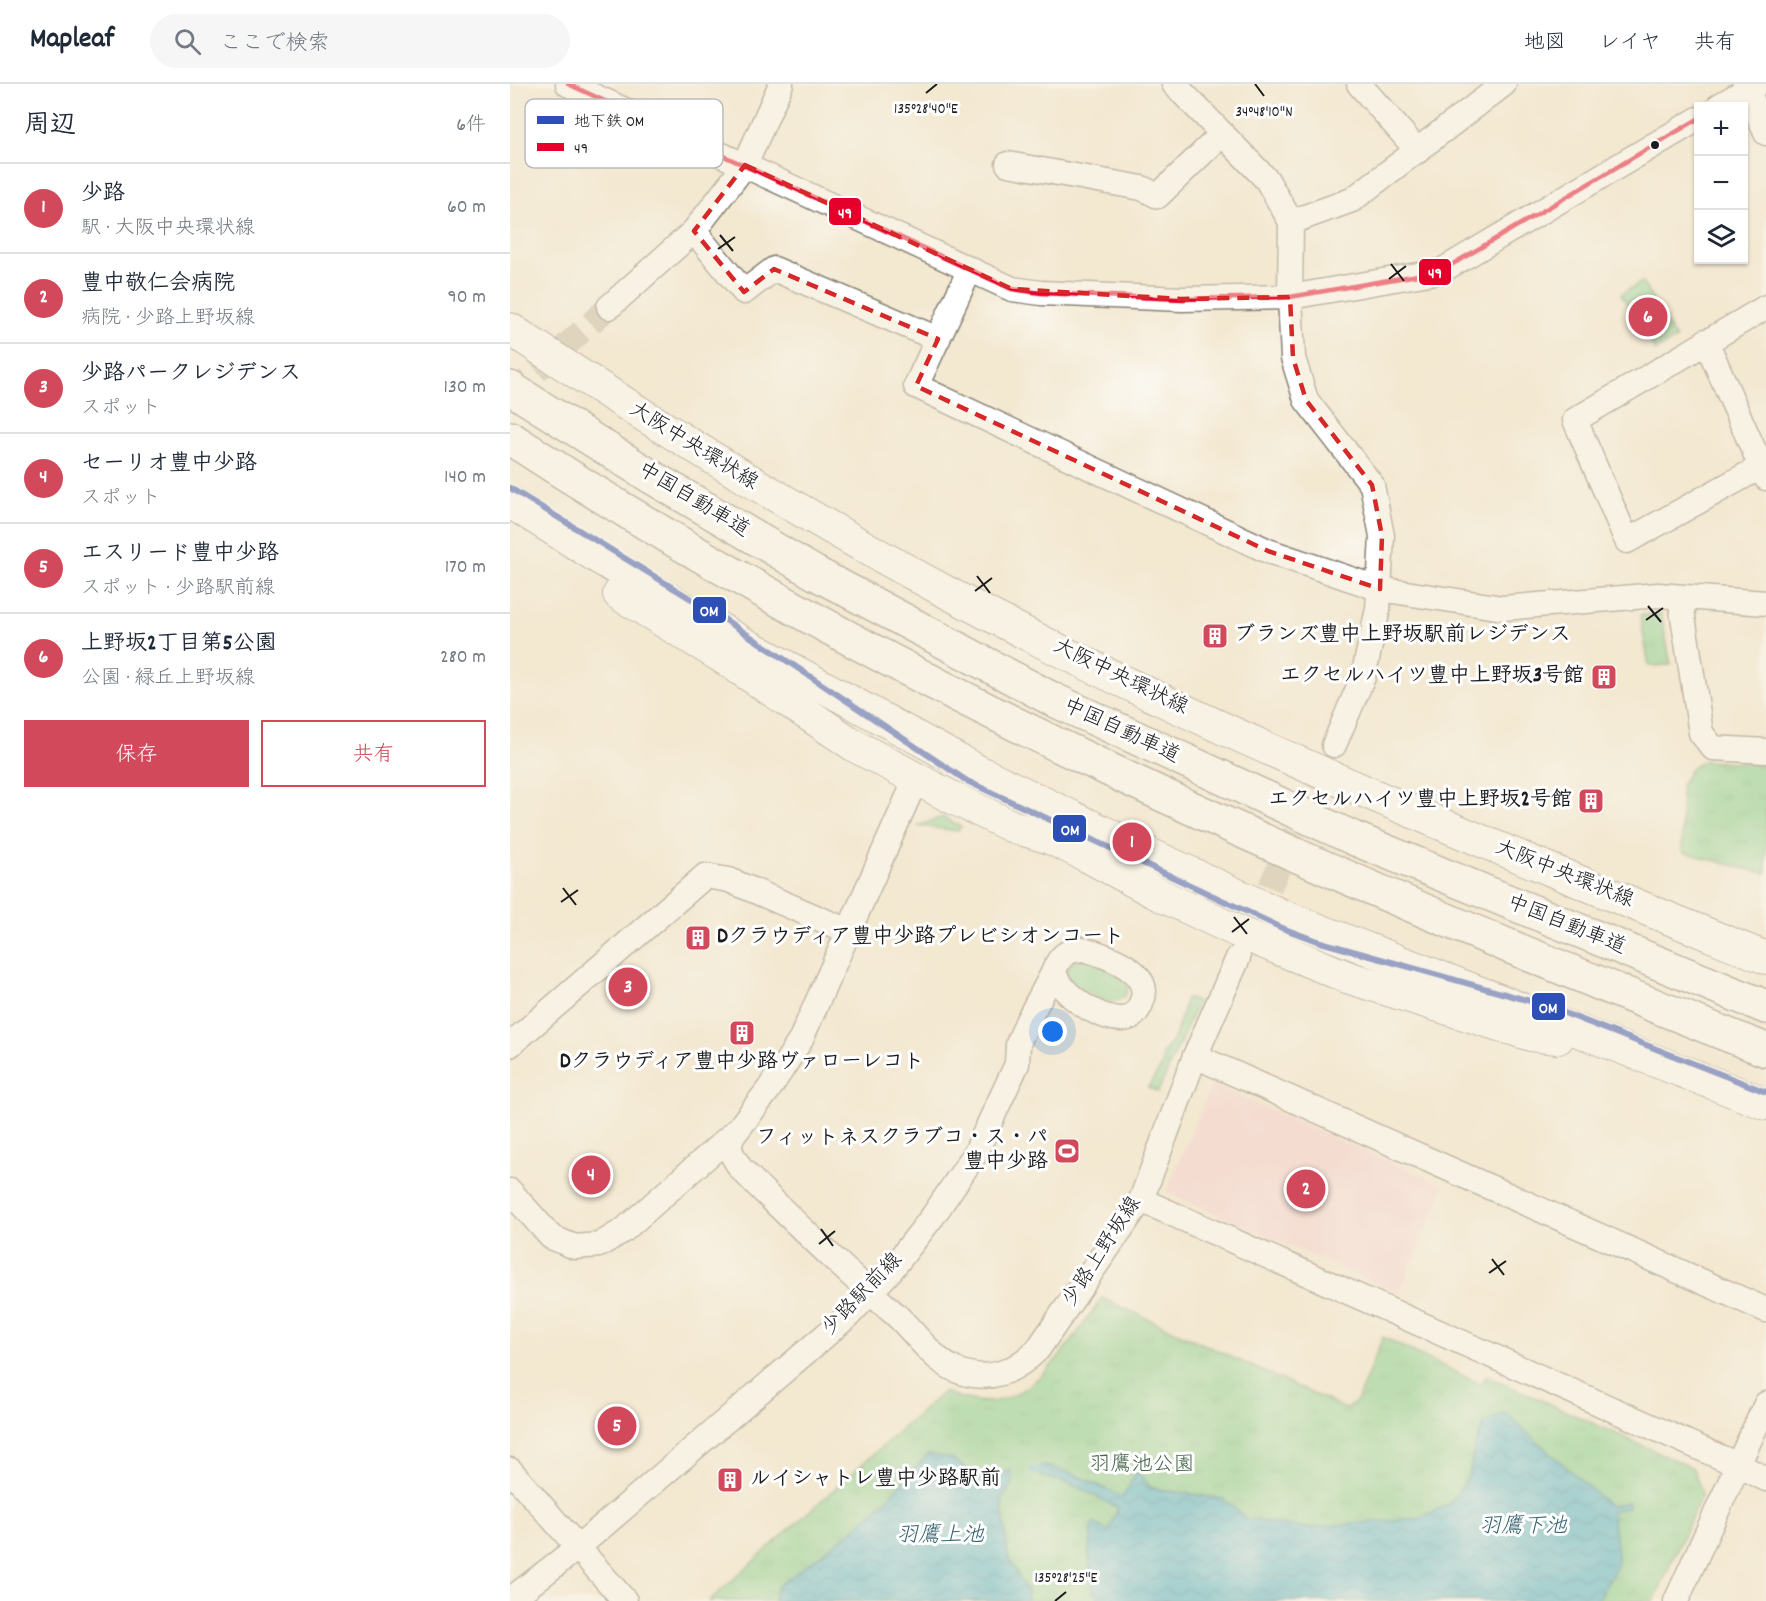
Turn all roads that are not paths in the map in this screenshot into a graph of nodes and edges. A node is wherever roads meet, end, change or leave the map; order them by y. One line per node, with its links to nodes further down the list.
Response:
1 (568, 84): 7 (street)
2 (781, 84): 15 (street)
3 (1174, 84): 11 (street)
4 (1359, 84): 12 (street)
5 (1504, 84): 12 (street)
6 (1750, 86): 8 (street); 10 (street)
7 (601, 99)
8 (1725, 102)
9 (1694, 121): 19 (street)
10 (1766, 133)
11 (1222, 134): 14 (street); 16 (street)
12 (1418, 151): 16 (street)
13 (723, 155): 15 (street)
14 (1008, 164)
15 (746, 165): 17 (street); 18 (street)
16 (1292, 222): 19 (street)
17 (693, 231): 20 (street); 23 (street)
18 (970, 269): 19 (street); 23 (street)
19 (1290, 297): 30 (street)
20 (609, 307)
21 (1766, 307): 24 (street)
22 (510, 329): 38 (main road, 大阪中央環状線)
23 (938, 339): 30 (street)
24 (1706, 341): 27 (street); 27 (street)
25 (510, 388): 41 (highway, 中国自動車道)
26 (510, 438): 44 (highway, 中国自動車道)
27 (1764, 470)
28 (510, 502): 43 (main road)
29 (510, 509): 35 (main road)
30 (1380, 589): 31 (street); 33 (street)
31 (1680, 597): 32 (street); 34 (street)
32 (1766, 603)
33 (1334, 745)
34 (1766, 751)
35 (916, 779): 36 (street); 43 (main road)
36 (848, 931): 42 (street); 50 (street)
37 (1238, 958): 45 (street, 少路上野坂線)
38 (1766, 958)
39 (1054, 971): 40 (street); 40 (street, 少路駅前線); 46 (street, 少路駅前線)
40 (1077, 1003): 46 (street)
41 (1766, 1007)
42 (510, 1045)
43 (1616, 1045): 47 (main road)
44 (1766, 1050)
45 (1195, 1056): 52 (street, 少路上野坂線); 54 (street)
46 (1017, 1064): 53 (street, 少路駅前線)
47 (1688, 1074): 48 (main road); 49 (main road)
48 (1766, 1104)
49 (1766, 1118)
50 (736, 1131): 51 (street); 53 (street, 少路上野坂線)
51 (510, 1191)
52 (1140, 1200): 53 (street, 少路上野坂線); 56 (street)
53 (870, 1293): 59 (street, 少路駅前線)
54 (1766, 1310)
55 (1766, 1404): 56 (street)
56 (1738, 1465): 58 (street); 62 (street)
57 (510, 1470): 59 (street)
58 (1766, 1479)
59 (577, 1548): 60 (street, 少路駅前線); 61 (street)
60 (510, 1600)
61 (625, 1601)
62 (1676, 1601)

